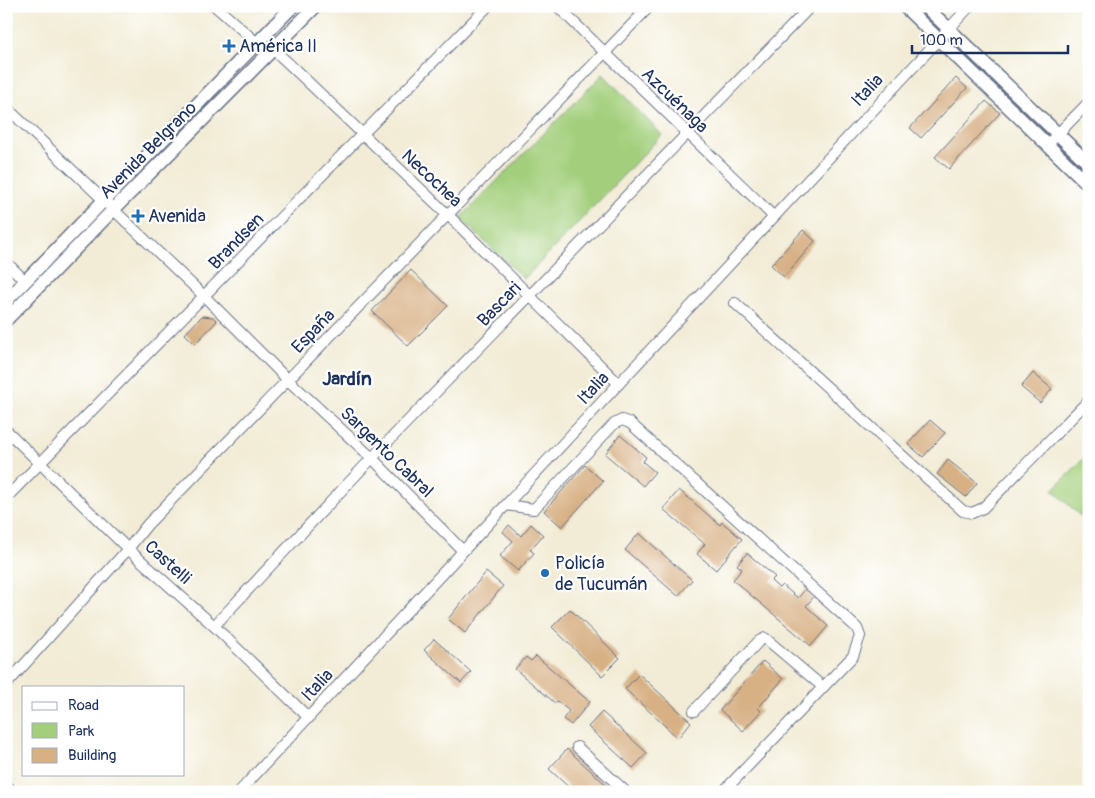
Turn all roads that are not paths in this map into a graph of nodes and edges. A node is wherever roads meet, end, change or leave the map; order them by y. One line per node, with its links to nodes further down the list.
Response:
1 (214, 6): 13 (street, Necochea)
2 (293, 6): 13 (main road, Avenida Belgrano)
3 (316, 6): 14 (main road, Avenida Belgrano)
4 (488, 6): 19 (street, Brandsen)
5 (557, 6): 15 (street, Azcuénaga)
6 (650, 6): 15 (street, España)
7 (811, 6): 18 (street, Bascari)
8 (904, 6): 12 (main road)
9 (925, 6): 11 (main road)
10 (970, 6): 11 (street, Italia)
11 (948, 29): 12 (street, Italia); 20 (main road)
12 (938, 38): 21 (main road); 27 (street, Italia)
13 (257, 43): 14 (street, Necochea); 24 (main road, Avenida Belgrano)
14 (274, 50): 19 (street, Necochea); 25 (main road, Avenida Belgrano)
15 (604, 54): 18 (street, Azcuénaga); 26 (street, España)
16 (1089, 102): 20 (street)
17 (6, 107): 24 (street, Sargento Cabral)
18 (686, 133): 27 (street, Azcuénaga); 30 (street, Bascari)
19 (362, 134): 26 (street, Necochea); 31 (street, Brandsen)
20 (1058, 135): 21 (street); 22 (main road)
21 (1047, 145): 23 (main road)
22 (1089, 164)
23 (1089, 185)
24 (103, 200): 25 (street, Sargento Cabral); 29 (main road, Avenida Belgrano)
25 (113, 210): 31 (street, Sargento Cabral); 34 (main road, Avenida Belgrano)
26 (448, 215): 30 (street, Necochea); 35 (street, España)
27 (773, 216): 36 (street, Italia)
28 (6, 262): 29 (street)
29 (25, 281): 32 (main road, Avenida Belgrano)
30 (529, 296): 36 (street, Necochea); 39 (street, Bascari)
31 (205, 297): 35 (street, Sargento Cabral); 40 (street, Brandsen)
32 (6, 300)
33 (735, 303): 37 (street)
34 (6, 320)
35 (288, 380): 39 (street, Sargento Cabral); 43 (street, España)
36 (619, 384): 42 (street, Italia)
37 (1089, 400)
38 (6, 430): 40 (street, Castelli)
39 (372, 458): 44 (street, Sargento Cabral); 45 (street, Bascari)
40 (40, 462): 41 (street, Brandsen); 43 (street, Castelli)
41 (6, 498)
42 (506, 505): 44 (street, Italia); 47 (street)
43 (128, 549): 45 (street, Castelli); 46 (street, España)
44 (464, 551): 49 (street, Italia)
45 (214, 626): 49 (street, Castelli)
46 (6, 685)
47 (823, 687): 48 (street); 55 (street)
48 (694, 710)
49 (309, 718): 53 (street, Italia)
50 (577, 747): 54 (street)
51 (6, 785): 52 (street)
52 (13, 792)
53 (239, 792)
54 (626, 792)
55 (723, 792)

